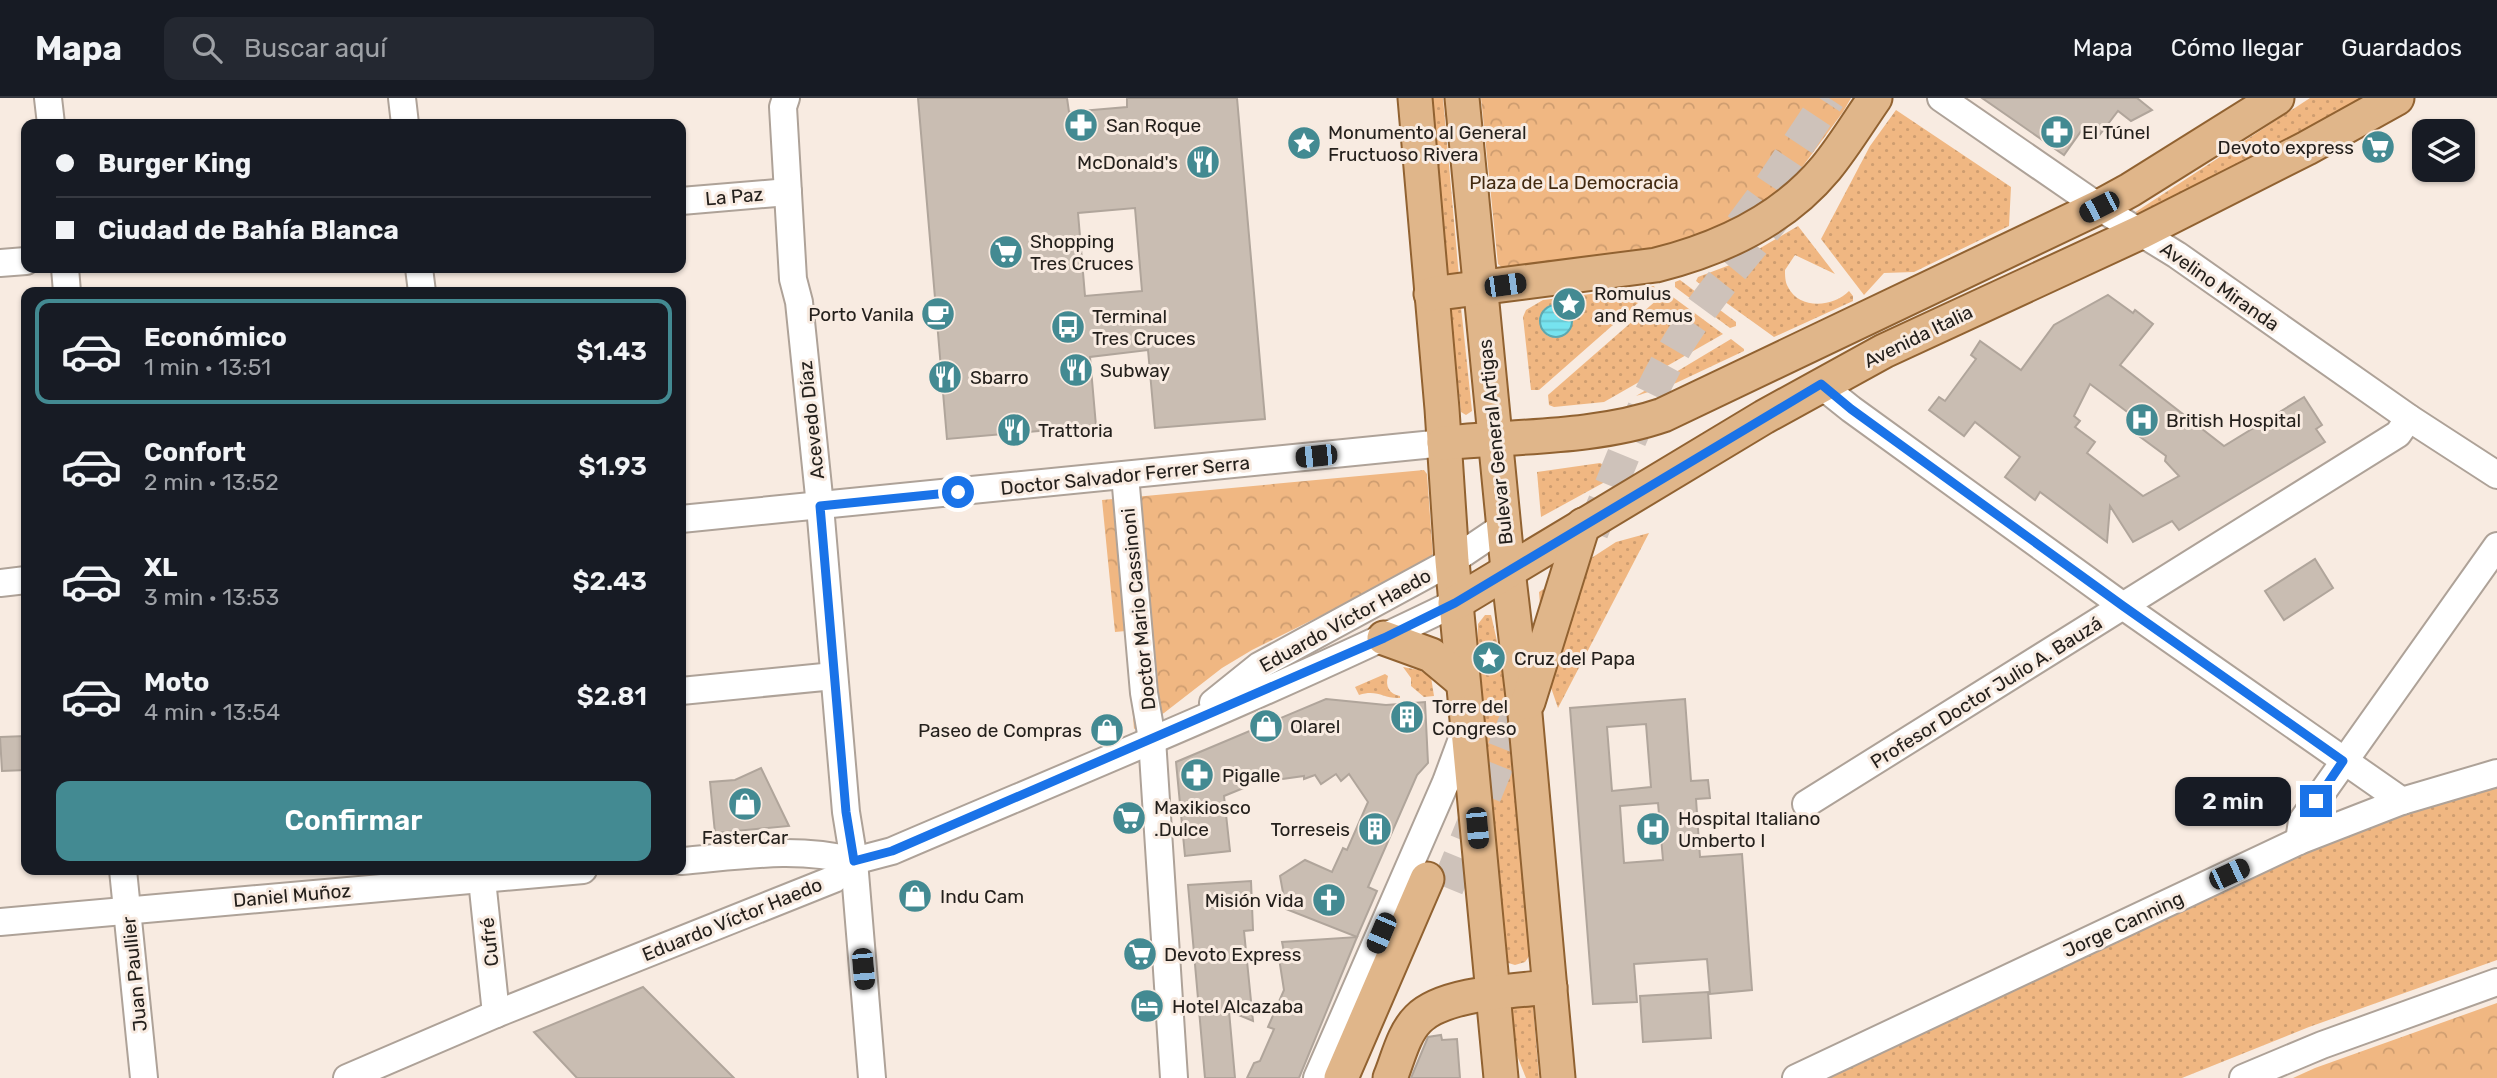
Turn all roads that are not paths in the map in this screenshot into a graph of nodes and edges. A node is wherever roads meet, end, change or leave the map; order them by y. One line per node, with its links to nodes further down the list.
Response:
1 (48, 98): 10 (street)
2 (402, 98): 11 (street)
3 (786, 98): 12 (street, Acevedo Díaz)
4 (1415, 98): 19 (main road)
5 (1462, 98): 18 (main road, Bulevar General Artigas)
6 (1875, 98): 18 (main road)
7 (1941, 98): 14 (street, Avelino Miranda)
8 (2277, 98): 14 (main road, Avenida Italia)
9 (2397, 98): 15 (main road, Avenida Italia)
10 (50, 119)
11 (404, 119)
12 (788, 192): 13 (street, La Paz); 26 (street, Acevedo Díaz)
13 (686, 201)
14 (2099, 207): 15 (street, Avelino Miranda); 22 (main road, Avenida Italia)
15 (2141, 232): 20 (main road, Avenida Italia); 21 (street, Avelino Miranda)
16 (21, 261): 17 (street)
17 (0, 263)
18 (1480, 288): 19 (main road); 22 (main road, Bulevar General Artigas)
19 (1432, 294): 23 (main road)
20 (1821, 384): 28 (main road, Avenida Italia); 36 (street)
21 (2410, 418): 25 (street, Avelino Miranda); 36 (street, Profesor Doctor Julio A. Bauzá)
22 (1496, 438): 23 (main road, Avenida Italia); 29 (main road, Bulevar General Artigas)
23 (1444, 443): 24 (street, Doctor Salvador Ferrer Serra); 31 (main road)
24 (1125, 475): 26 (street, Doctor Salvador Ferrer Serra); 44 (street, Doctor Mario Cassinoni)
25 (2497, 475)
26 (820, 506): 27 (street, Doctor Salvador Ferrer Serra); 38 (street, Acevedo Díaz)
27 (686, 519)
28 (1583, 525): 32 (main road, Avenida Italia); 41 (main road)
29 (1504, 526): 31 (street, Eduardo Víctor Haedo); 32 (main road, Bulevar General Artigas)
30 (2497, 547): 45 (street)
31 (1451, 561): 35 (main road); 42 (street, Eduardo Víctor Haedo)
32 (1508, 570): 35 (main road, Avenida Italia); 41 (main road, Bulevar General Artigas)
33 (21, 581): 34 (street)
34 (0, 583)
35 (1455, 603): 37 (street, Eduardo Víctor Haedo); 39 (main road)
36 (2123, 606): 45 (street); 48 (street, Profesor Doctor Julio A. Bauzá)
37 (1384, 638): 39 (main road); 42 (street, Eduardo Víctor Haedo)
38 (834, 676): 40 (street); 51 (street, Acevedo Díaz)
39 (1462, 681): 43 (main road)
40 (686, 691)
41 (1525, 714): 58 (main road, Bulevar General Artigas)
42 (1191, 722): 44 (street, Eduardo Víctor Haedo)
43 (1467, 723): 59 (main road); 66 (street)
44 (1152, 739): 51 (street, Eduardo Víctor Haedo); 65 (street, Doctor Mario Cassinoni)
45 (2343, 761): 47 (street); 49 (street)
46 (2497, 773): 47 (street, Jorge Canning)
47 (2402, 801): 49 (street, Jorge Canning)
48 (1806, 804)
49 (2299, 841): 73 (street, Jorge Canning)
50 (686, 861): 51 (street)
51 (854, 861): 60 (street, Eduardo Víctor Haedo); 64 (street, Acevedo Díaz)
52 (124, 875): 55 (street, Juan Paullier)
53 (472, 875): 55 (street, Daniel Muñoz)
54 (482, 875): 60 (street, Cufré)
55 (127, 909): 56 (street, Daniel Muñoz); 62 (street, Juan Paullier)
56 (0, 922)
57 (2497, 982): 74 (street)
58 (1550, 986): 59 (main road); 72 (main road, Bulevar General Artigas)
59 (1492, 995): 61 (main road); 69 (main road)
60 (496, 1013): 63 (street, Eduardo Víctor Haedo)
61 (1498, 1042): 70 (main road); 71 (main road)
62 (144, 1078)
63 (346, 1078)
64 (872, 1078)
65 (1174, 1078)
66 (1317, 1078)
67 (1341, 1078): 68 (main road)
68 (1365, 1078)
69 (1390, 1078)
70 (1501, 1078)
71 (1518, 1078)
72 (1558, 1078)
73 (1796, 1078)
74 (2243, 1078)

